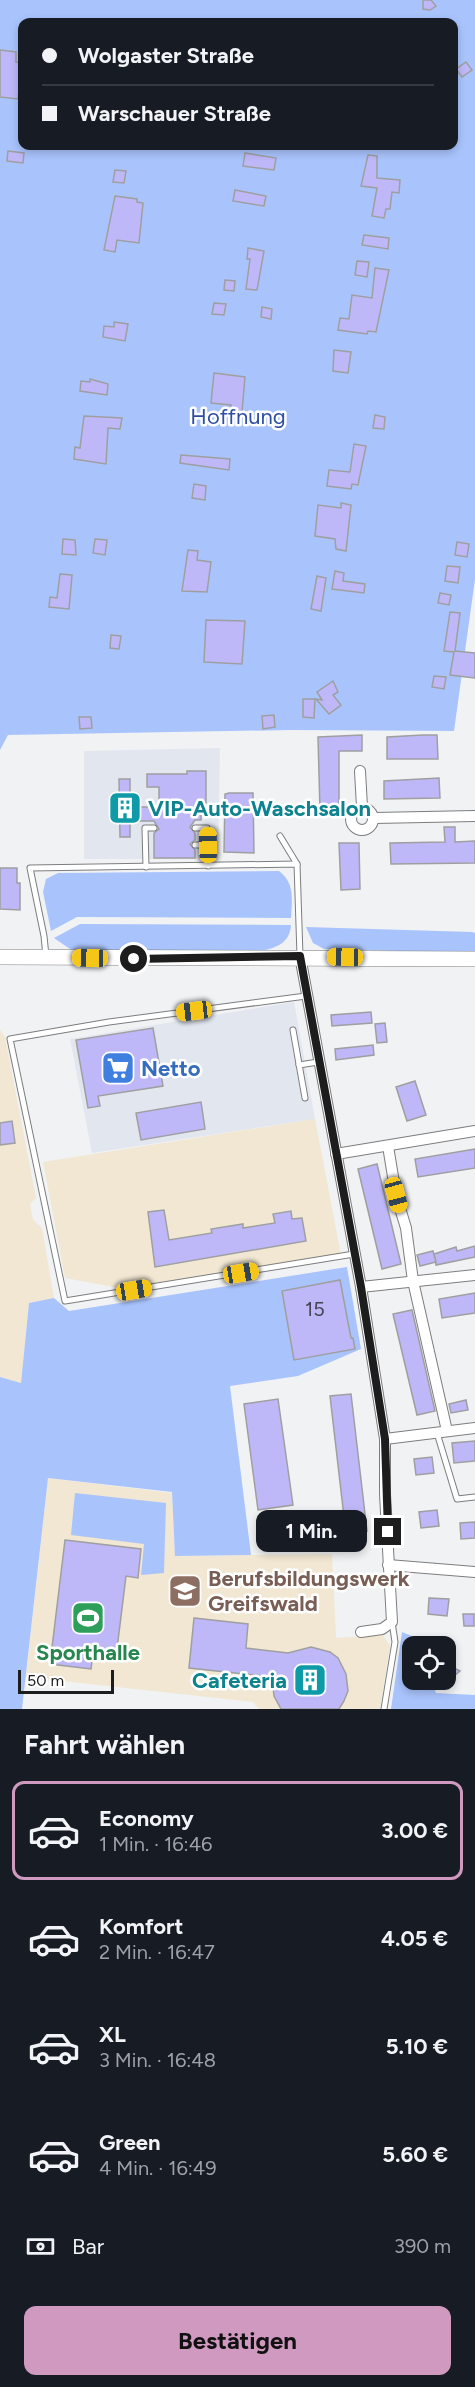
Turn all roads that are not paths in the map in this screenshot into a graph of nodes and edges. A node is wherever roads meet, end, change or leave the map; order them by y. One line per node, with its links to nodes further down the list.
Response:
1 (360, 771): 2 (street)
2 (362, 807): 4 (street); 4 (street)
3 (475, 816): 4 (street)
4 (374, 819)
5 (154, 828): 10 (lane)
6 (195, 828): 9 (lane)
7 (280, 836): 13 (lane)
8 (195, 845): 9 (lane)
9 (208, 845): 14 (lane)
10 (146, 846): 11 (lane); 15 (lane)
11 (154, 846)
12 (46, 861): 16 (lane)
13 (297, 864): 14 (lane); 17 (lane)
14 (208, 866): 15 (lane)
15 (146, 867): 16 (lane)
16 (46, 868): 19 (lane)
17 (300, 956): 19 (main road); 20 (main road); 21 (street)
18 (0, 957): 19 (main road)
19 (46, 957)
20 (475, 959)
21 (306, 996): 23 (street); 29 (lane)
22 (293, 1030): 24 (lane)
23 (318, 1062): 24 (lane); 28 (street)
24 (299, 1065): 25 (lane)
25 (305, 1098)
26 (475, 1131): 27 (street)
27 (388, 1146): 28 (street); 31 (street)
28 (336, 1154): 29 (street)
29 (355, 1254): 32 (street)
30 (475, 1275): 31 (street)
31 (412, 1281): 32 (street); 34 (street)
32 (361, 1287): 35 (street)
33 (475, 1428): 34 (street)
34 (442, 1432): 35 (street); 36 (lane)
35 (385, 1439): 37 (street)
36 (475, 1497)
37 (388, 1565): 38 (street); 39 (street)
38 (475, 1572)
39 (392, 1622): 40 (street); 41 (lane)
40 (361, 1632)
41 (384, 1709)

